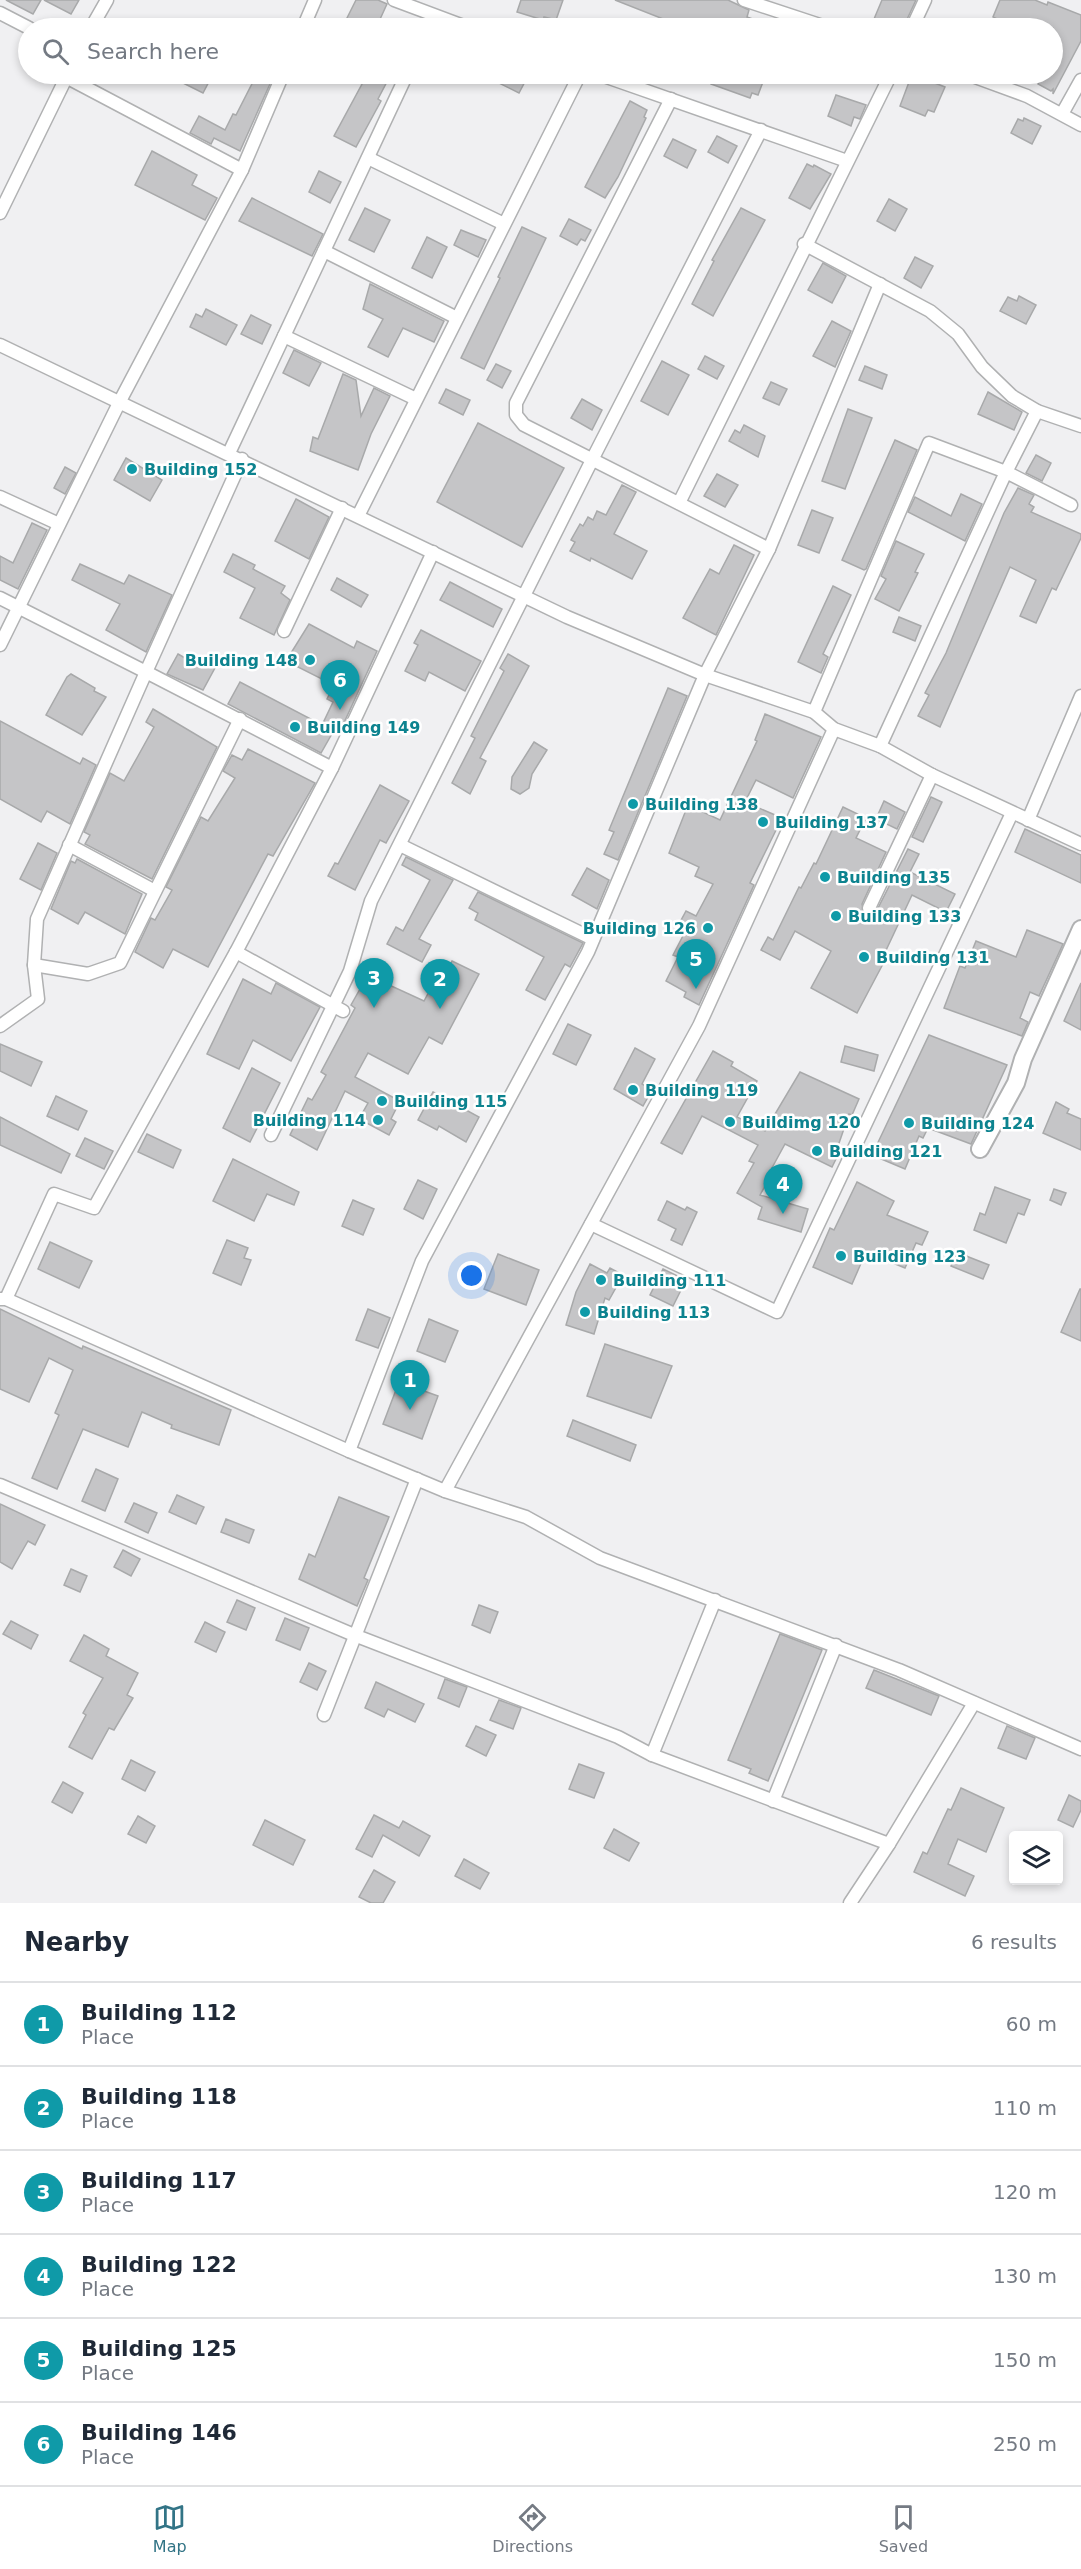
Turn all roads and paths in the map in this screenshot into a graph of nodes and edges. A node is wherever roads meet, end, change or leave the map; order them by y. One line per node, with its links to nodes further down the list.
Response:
1 (107, 0): 9 (street)
2 (315, 0): 10 (street)
3 (393, 0): 6 (street)
4 (744, 0): 12 (street)
5 (925, 0): 13 (street)
6 (412, 3): 8 (street)
7 (0, 13): 14 (street)
8 (434, 16): 11 (street)
9 (97, 18)
10 (307, 18)
11 (440, 18)
12 (799, 18)
13 (917, 18)
14 (18, 22)
15 (1081, 80): 25 (street)
16 (63, 84): 31 (street)
17 (84, 84): 30 (street)
18 (279, 84): 30 (street)
19 (402, 84): 28 (street)
20 (575, 84): 32 (street)
21 (627, 84): 24 (street)
22 (886, 84): 29 (street)
23 (995, 84): 25 (street)
24 (670, 99): 27 (street); 44 (street)
25 (1062, 114): 26 (street)
26 (1081, 125)
27 (761, 130): 29 (street); 44 (street)
28 (368, 158): 32 (street); 34 (street)
29 (847, 161): 33 (street)
30 (242, 170): 40 (street)
31 (0, 213)
32 (504, 224): 36 (street)
33 (804, 244): 35 (street); 48 (street)
34 (324, 251): 36 (street); 37 (street)
35 (880, 284): 41 (street); 53 (street)
36 (457, 318): 39 (street)
37 (284, 336): 39 (street); 43 (street)
38 (0, 345): 40 (street)
39 (416, 399): 51 (street)
40 (120, 401): 43 (street); 52 (street)
41 (1037, 411): 42 (street); 46 (street)
42 (1081, 426)
43 (229, 453): 45 (street)
44 (593, 458): 48 (street); 55 (street)
45 (242, 459): 50 (street); 60 (street)
46 (1006, 472): 49 (street); 63 (street); 66 (street)
47 (0, 497): 52 (street)
48 (679, 503): 53 (street)
49 (1071, 505)
50 (342, 508): 51 (street); 58 (street)
51 (358, 516): 54 (street)
52 (59, 524): 57 (street)
53 (769, 549): 61 (street)
54 (433, 552): 55 (street); 67 (street)
55 (523, 596): 61 (street); 73 (street)
56 (0, 598): 57 (street)
57 (19, 606): 59 (street); 60 (street)
58 (284, 631)
59 (0, 645)
60 (146, 672): 64 (street); 72 (street)
61 (705, 675): 63 (street); 77 (street)
62 (1081, 696): 70 (street)
63 (814, 712): 65 (street)
64 (240, 719): 67 (street); 74 (street)
65 (834, 729): 66 (street); 84 (street)
66 (880, 746): 68 (street)
67 (332, 768): 78 (street)
68 (932, 775): 69 (street); 75 (street)
69 (1012, 813): 70 (street); 84 (street)
70 (1028, 820): 71 (street)
71 (1081, 844)
72 (69, 845): 74 (street); 79 (street)
73 (400, 846): 77 (street); 80 (street)
74 (155, 891): 79 (street)
75 (869, 908)
76 (1081, 929): 83 (street)
77 (593, 939): 86 (street)
78 (236, 952): 80 (street); 85 (street)
79 (34, 965): 81 (street)
80 (339, 1009): 82 (street)
81 (0, 1026)
82 (271, 1136)
83 (980, 1149)
84 (591, 1224): 89 (street)
85 (3, 1299): 86 (street)
86 (349, 1451): 87 (street)
87 (417, 1479): 89 (street); 91 (street)
88 (0, 1485): 91 (street)
89 (445, 1491): 90 (street)
90 (715, 1600): 92 (street); 96 (street)
91 (354, 1635): 94 (street); 96 (street)
92 (836, 1645): 93 (street); 97 (street)
93 (974, 1702): 95 (street); 98 (street)
94 (324, 1715)
95 (1081, 1749)
96 (652, 1755): 97 (street)
97 (773, 1801): 98 (street)
98 (889, 1844): 99 (street)
99 (850, 1903)

